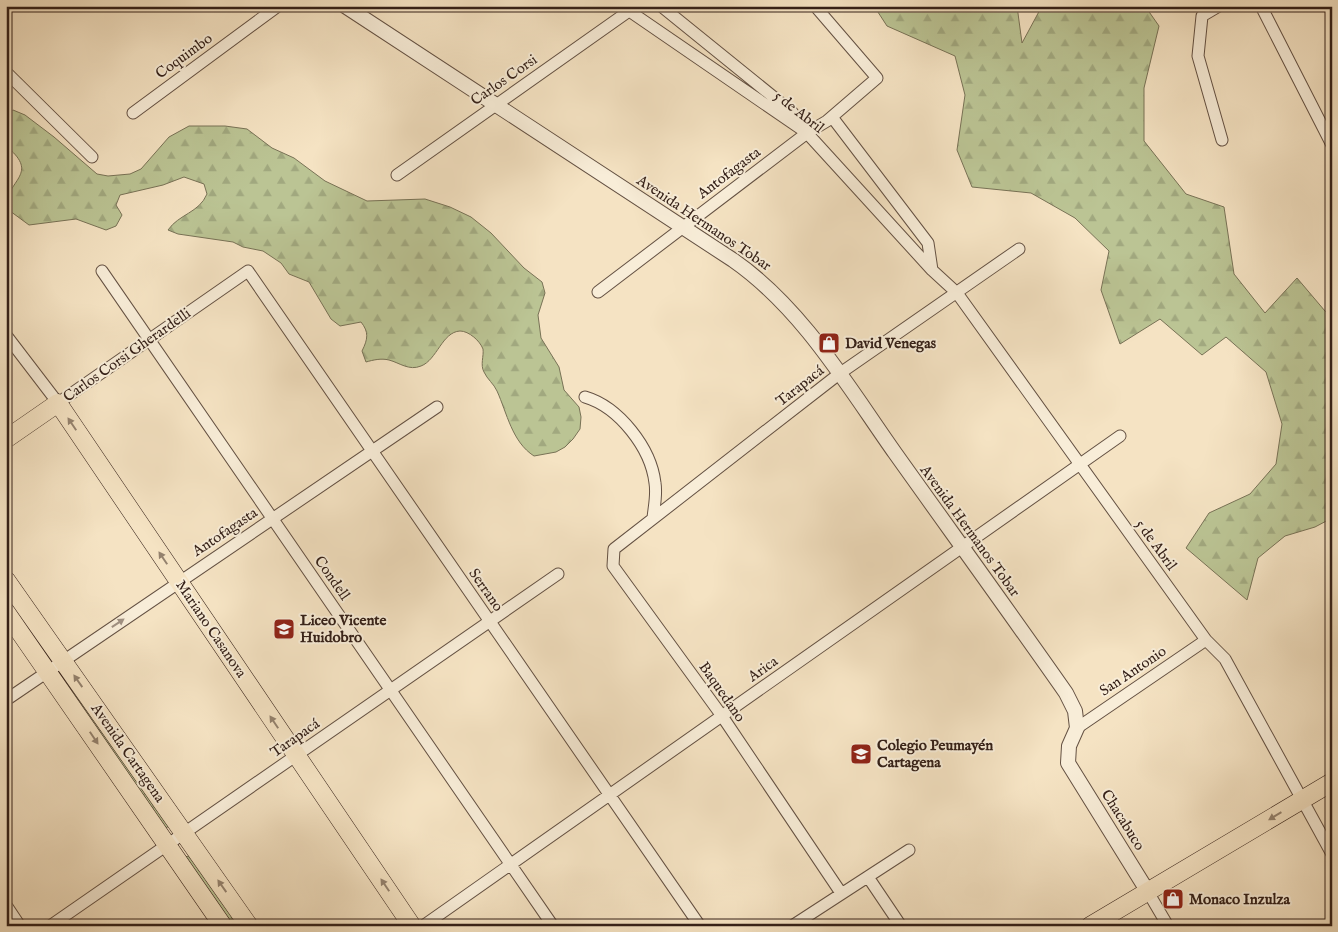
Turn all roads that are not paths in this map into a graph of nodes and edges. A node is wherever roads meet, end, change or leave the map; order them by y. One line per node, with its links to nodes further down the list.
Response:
1 (278, 6): 10 (street, Coquimbo)
2 (345, 6): 9 (street, Avenida Hermanos Tobar)
3 (661, 6): 12 (street)
4 (814, 6): 11 (street, Antofagasta)
5 (1220, 6): 13 (street)
6 (1261, 6): 14 (street)
7 (625, 8): 9 (street, Carlos Corsi); 12 (street, 5 de Abril)
8 (6, 72): 15 (street)
9 (496, 104): 16 (street, Carlos Corsi); 17 (street, Avenida Hermanos Tobar)
10 (133, 113)
11 (832, 117): 12 (street, Antofagasta); 19 (street, 5 de Abril)
12 (807, 133): 17 (street, Antofagasta); 19 (street, 5 de Abril)
13 (1222, 140)
14 (1332, 145)
15 (92, 157)
16 (397, 174)
17 (683, 227): 22 (street, Antofagasta); 26 (street, Avenida Hermanos Tobar)
18 (1019, 249): 23 (street, Tarapacá)
19 (932, 270): 23 (street, 5 de Abril)
20 (102, 271): 25 (street, Condell)
21 (248, 271): 25 (street, Carlos Corsi Gherardelli); 32 (street, Serrano)
22 (598, 292)
23 (957, 293): 26 (street, Tarapacá); 33 (street, 5 de Abril)
24 (6, 335): 28 (street, Mariano Casanova)
25 (149, 340): 28 (street, Carlos Corsi Gherardelli); 34 (street, Condell)
26 (839, 374): 35 (street, Tarapacá); 36 (street, Avenida Hermanos Tobar)
27 (585, 397): 35 (street)
28 (58, 403): 31 (main road, Carlos Corsi Gherardelli); 39 (main road, Mariano Casanova, one-way to 28)
29 (437, 408): 32 (street, Antofagasta)
30 (1120, 436): 33 (street, Arica)
31 (6, 439)
32 (372, 451): 34 (street, Antofagasta); 41 (street, Serrano)
33 (1080, 464): 36 (street, Arica); 42 (street, 5 de Abril)
34 (273, 518): 39 (street, Antofagasta); 45 (street, Condell)
35 (653, 518): 47 (street, Baquedano)
36 (962, 548): 47 (street, Arica); 48 (street, Avenida Hermanos Tobar)
37 (558, 574): 41 (street, Tarapacá)
38 (6, 580): 43 (main road, Avenida Cartagena)
39 (179, 581): 43 (street, Antofagasta, one-way to 39); 49 (main road, Mariano Casanova, one-way to 39)
40 (6, 612): 44 (main road, Avenida Cartagena)
41 (489, 621): 45 (street, Tarapacá); 51 (street, Serrano)
42 (1206, 640): 48 (street, San Antonio); 52 (street, 5 de Abril)
43 (63, 661): 44 (street, Antofagasta); 53 (main road, Avenida Cartagena, one-way to 43)
44 (48, 671): 46 (street, Antofagasta); 54 (main road, Avenida Cartagena, one-way to 54)
45 (391, 690): 49 (street, Tarapacá); 57 (street, Condell)
46 (6, 700)
47 (722, 716): 51 (street, Arica); 60 (street, Baquedano)
48 (1077, 728): 59 (street, Chacabuco)
49 (297, 755): 53 (street, Tarapacá); 66 (main road, Mariano Casanova, one-way to 49)
50 (1332, 782): 52 (main road)
51 (609, 795): 57 (street, Arica); 69 (street, Serrano)
52 (1303, 800): 56 (street, 5 de Abril); 59 (main road, one-way to 59)
53 (185, 832): 54 (street, Tarapacá); 65 (main road, Avenida Cartagena, one-way to 53)
54 (168, 844): 63 (street, Tarapacá); 64 (main road, Avenida Cartagena)
55 (909, 850): 58 (street)
56 (1332, 854)
57 (511, 864): 67 (street, Arica); 68 (street, Condell)
58 (868, 877): 60 (street); 71 (street)
59 (1148, 892): 72 (main road); 73 (street, Chacabuco)
60 (841, 893): 70 (street)
61 (6, 905): 62 (street)
62 (20, 926)
63 (50, 926)
64 (223, 926)
65 (249, 926)
66 (412, 926)
67 (423, 926)
68 (554, 926)
69 (700, 926)
70 (792, 926)
71 (900, 926)
72 (1090, 926)
73 (1168, 926)

